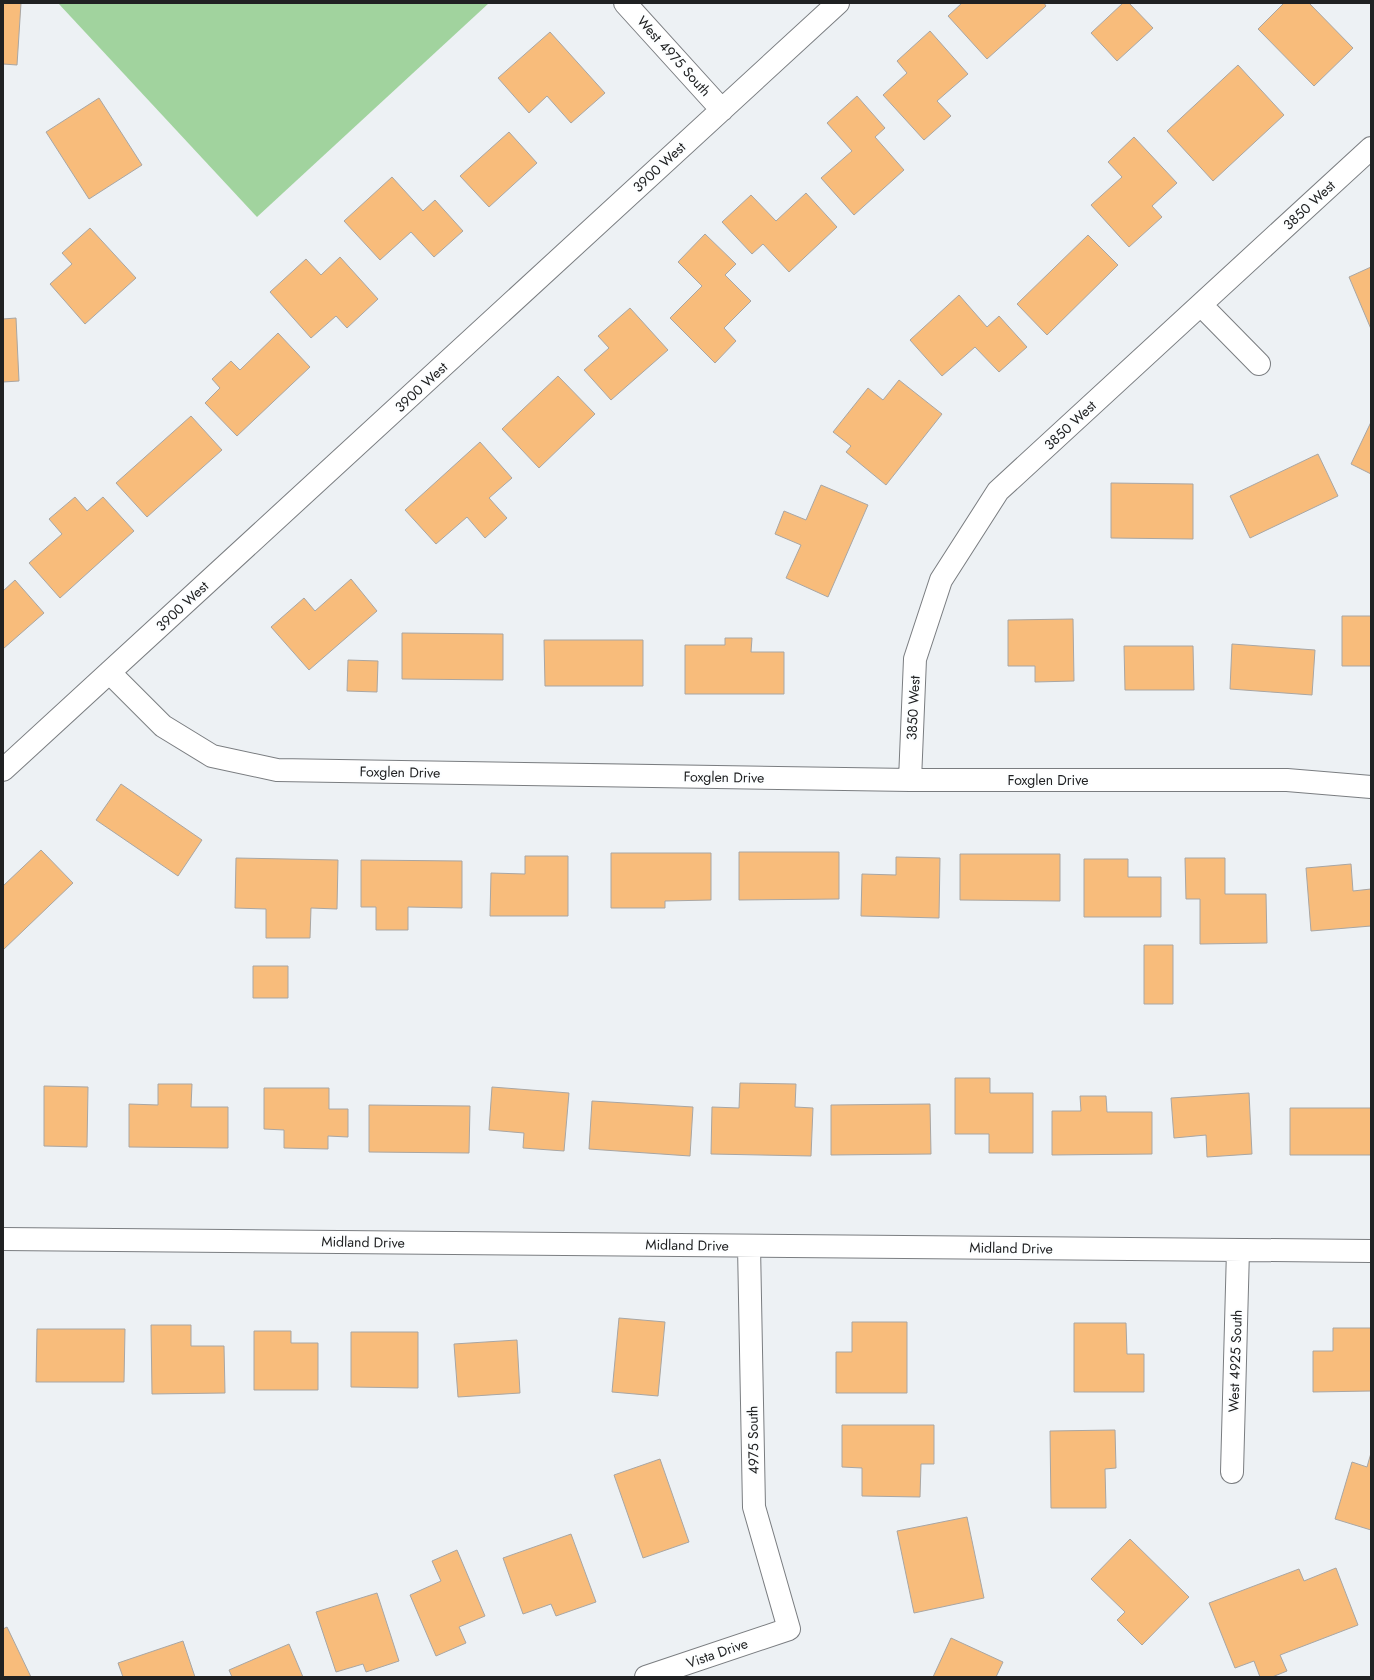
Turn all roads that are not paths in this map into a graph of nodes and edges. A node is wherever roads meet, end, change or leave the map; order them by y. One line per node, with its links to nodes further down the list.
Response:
1 (625, 3): 3 (street, West 4975 South)
2 (838, 3): 3 (street, 3900 West)
3 (722, 110): 7 (street, 3900 West)
4 (1371, 148): 5 (street, 3850 West)
5 (1201, 304): 6 (street); 9 (street, 3850 West)
6 (1259, 364)
7 (110, 673): 8 (street, 3900 West); 9 (street, Foxglen Drive)
8 (3, 770)
9 (910, 780): 10 (street, Foxglen Drive)
10 (1371, 787)
11 (3, 1239): 12 (street, Midland Drive)
12 (750, 1246): 13 (street, Midland Drive); 16 (street, 4975 South)
13 (1238, 1250): 14 (street, Midland Drive); 15 (street, West 4925 South)
14 (1371, 1251)
15 (1232, 1472)
16 (789, 1629): 17 (street, Vista Drive)
17 (646, 1677)

